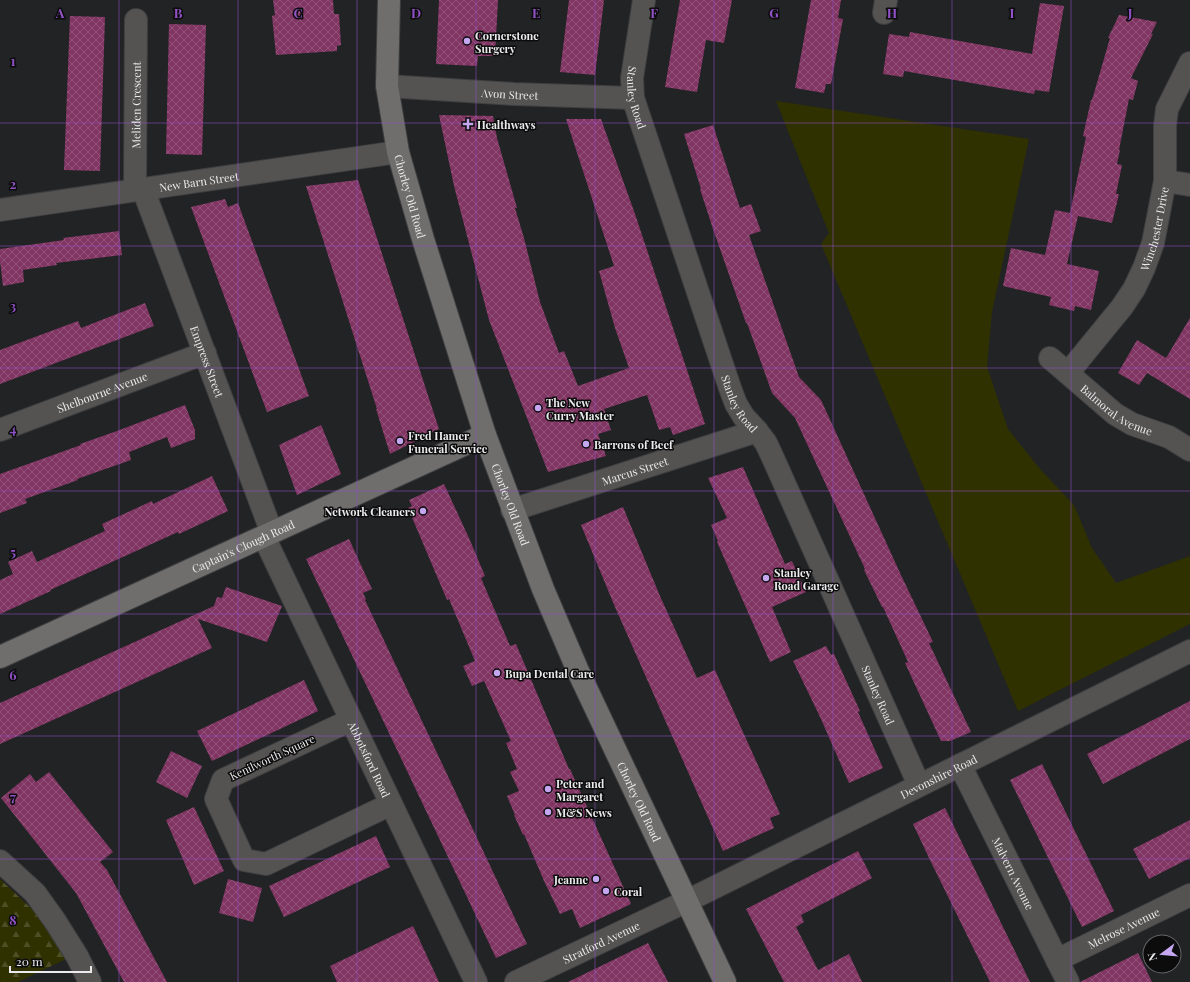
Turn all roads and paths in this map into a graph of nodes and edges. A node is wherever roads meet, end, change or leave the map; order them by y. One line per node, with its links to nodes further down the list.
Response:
1 (389, 0): 5 (main road, Chorley Old Road)
2 (644, 0): 6 (street, Stanley Road)
3 (136, 20): 10 (street, Meliden Crescent)
4 (1190, 63): 8 (street, Winchester Drive)
5 (387, 86): 6 (street, Avon Street); 7 (main road, Chorley Old Road)
6 (633, 98): 16 (street, Stanley Road)
7 (398, 152): 10 (street, New Barn Street); 17 (main road, Chorley Old Road)
8 (1165, 181): 9 (street); 14 (street, Winchester Drive)
9 (1190, 185)
10 (139, 190): 11 (street, New Barn Street); 12 (street, Empress Street)
11 (0, 210)
12 (205, 353): 15 (street, Shelbourne Avenue); 20 (street, Empress Street)
13 (1050, 358): 14 (street, Balmoral Avenue)
14 (1068, 374): 18 (street, Balmoral Avenue)
15 (0, 430)
16 (757, 431): 19 (street, Marcus Street); 25 (street, Stanley Road)
17 (485, 435): 19 (main road, Chorley Old Road); 20 (main road, Captain's Clough Road)
18 (1190, 450)
19 (512, 510): 29 (main road, Chorley Old Road)
20 (268, 535): 22 (main road, Captain's Clough Road); 23 (street, Abbotsford Road)
21 (1190, 651): 24 (street, Devonshire Road)
22 (0, 657)
23 (351, 720): 26 (street, Abbotsford Road); 26 (street, Kenilworth Square)
24 (960, 765): 25 (street, Devonshire Road); 30 (street, Malvern Avenue)
25 (919, 785): 29 (street, Devonshire Road)
26 (391, 804): 32 (street, Abbotsford Road)
27 (0, 861): 31 (street)
28 (1190, 895): 30 (street, Melrose Avenue)
29 (687, 901): 33 (street, Stratford Avenue); 34 (main road, Chorley Old Road)
30 (1057, 960): 35 (street, Malvern Avenue)
31 (90, 982)
32 (476, 982)
33 (516, 982)
34 (725, 982)
35 (1068, 982)

